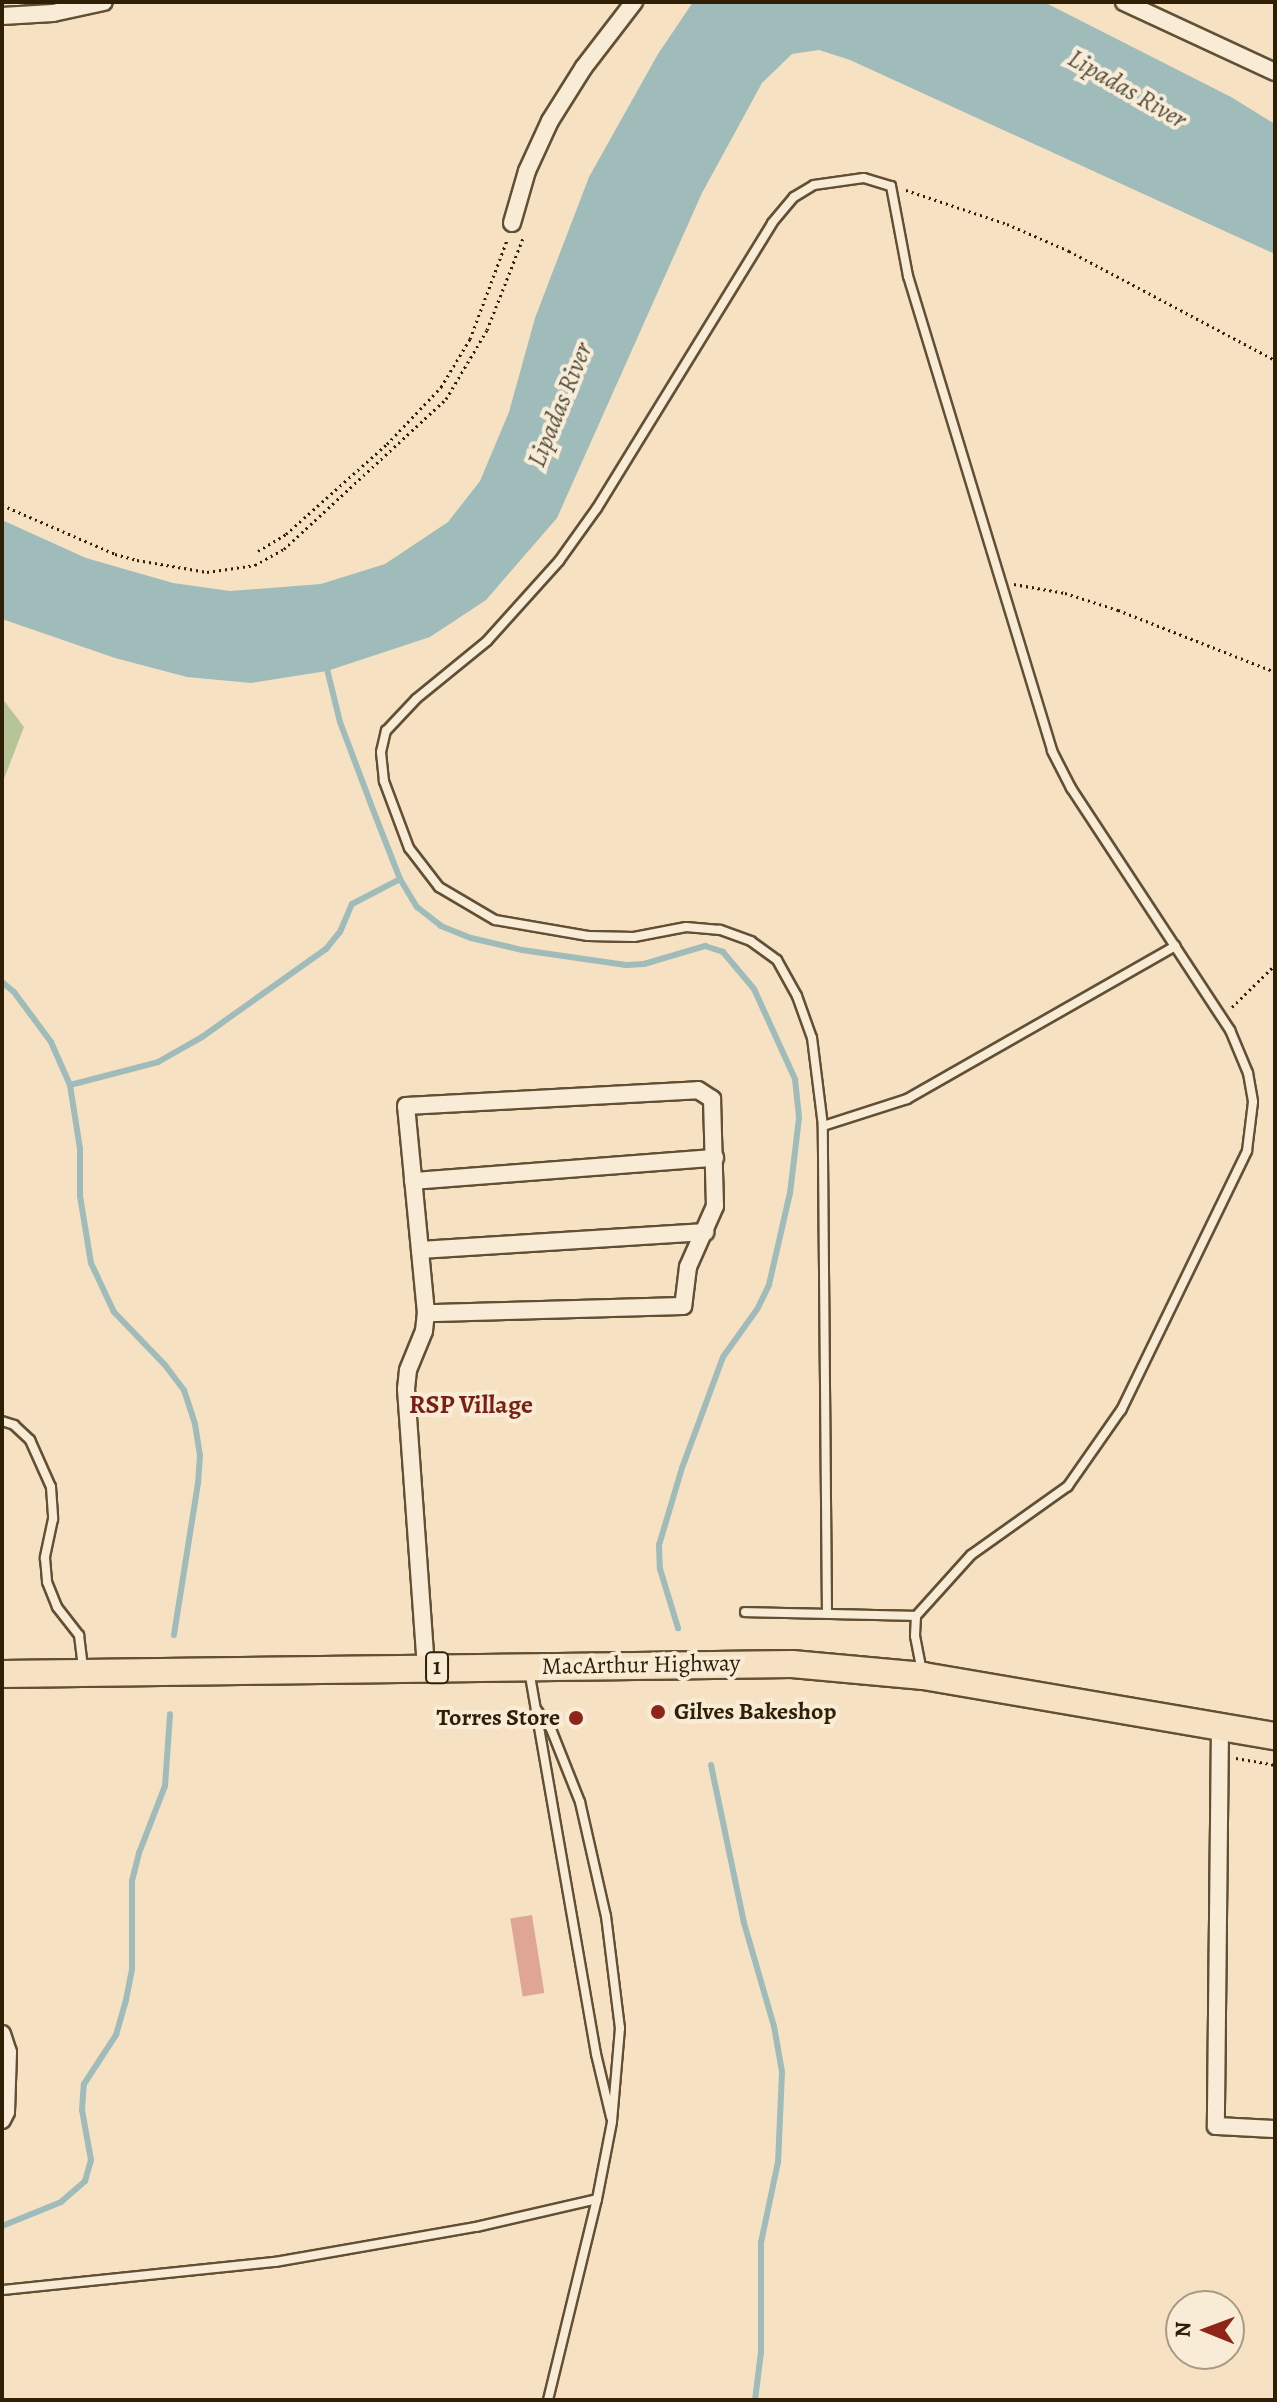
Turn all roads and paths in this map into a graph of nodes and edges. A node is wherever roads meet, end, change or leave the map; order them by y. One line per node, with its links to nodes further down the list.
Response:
1 (104, 2): 4 (street)
2 (634, 2): 7 (street)
3 (1124, 2): 5 (street)
4 (2, 16)
5 (1275, 72)
6 (891, 186): 8 (path); 11 (lane); 16 (lane)
7 (518, 228): 9 (path); 10 (path)
8 (1275, 360)
9 (2, 505)
10 (258, 551)
11 (1003, 583): 12 (path); 13 (lane)
12 (1275, 672)
13 (1175, 946): 15 (lane); 16 (lane)
14 (1275, 965): 15 (path)
15 (1222, 1017): 25 (lane)
16 (823, 1126): 24 (lane)
17 (715, 1158): 18 (street); 18 (street); 19 (street)
18 (413, 1181): 20 (street)
19 (705, 1232): 20 (street); 21 (street)
20 (420, 1250): 21 (street)
21 (426, 1313): 27 (street)
22 (2, 1421): 28 (lane)
23 (745, 1612): 24 (lane)
24 (827, 1614): 25 (lane)
25 (916, 1616): 30 (lane)
26 (529, 1667): 27 (highway, MacArthur Highway / 1); 30 (highway, MacArthur Highway / 1); 31 (lane)
27 (426, 1668): 28 (highway, MacArthur Highway / 1)
28 (83, 1673): 29 (highway, MacArthur Highway / 1)
29 (2, 1674)
30 (923, 1676): 32 (highway, MacArthur Highway / 1)
31 (536, 1709): 38 (lane); 38 (lane)
32 (1220, 1727): 33 (highway, MacArthur Highway / 1); 34 (street)
33 (1275, 1736)
34 (1217, 1754): 35 (path); 39 (street)
35 (1275, 1765)
36 (2, 2034): 37 (street)
37 (2, 2120)
38 (612, 2122): 40 (lane)
39 (1275, 2129)
40 (597, 2199): 41 (lane); 42 (lane)
41 (2, 2290)
42 (548, 2400)

